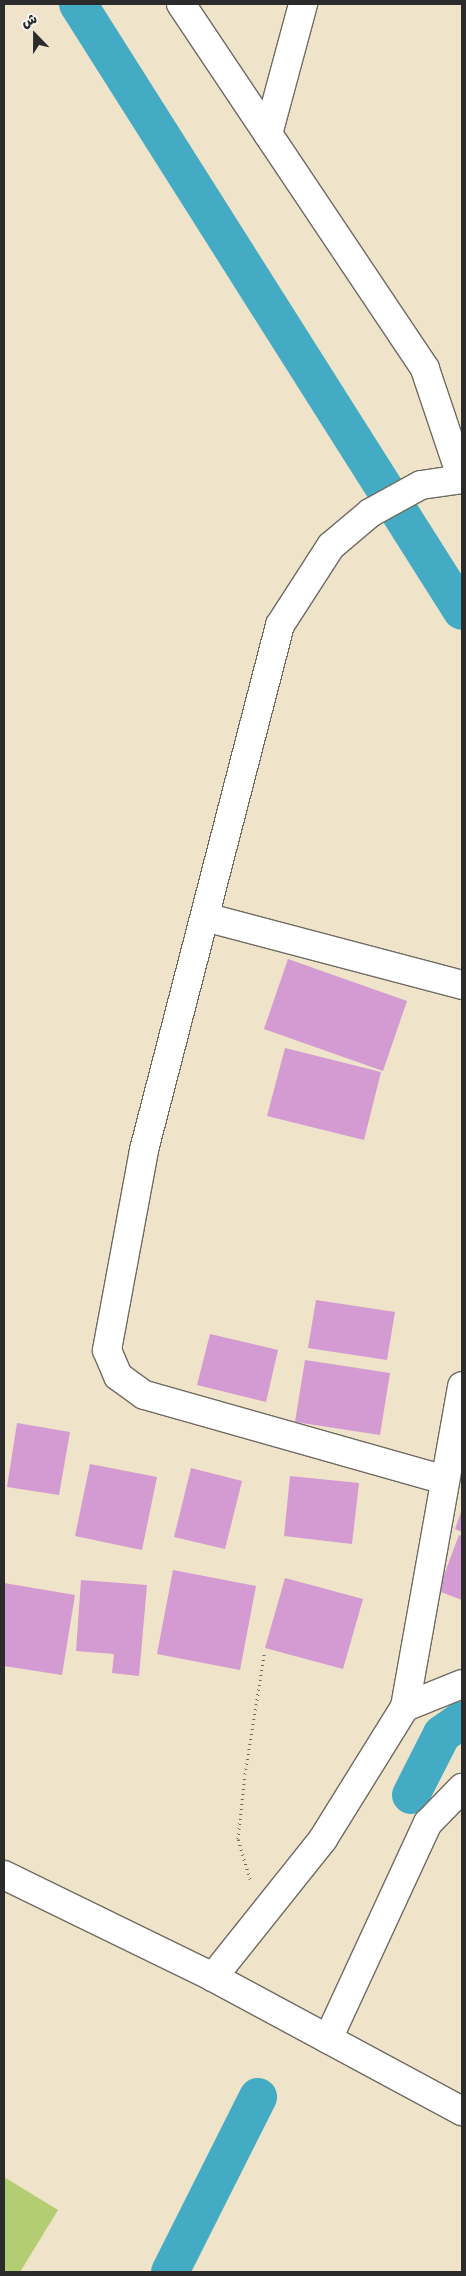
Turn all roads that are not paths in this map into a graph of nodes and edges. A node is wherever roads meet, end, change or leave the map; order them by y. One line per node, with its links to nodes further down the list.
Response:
1 (181, 4): 3 (street)
2 (302, 4): 3 (street)
3 (268, 134): 4 (street)
4 (462, 479): 5 (street)
5 (205, 917): 6 (street); 8 (street)
6 (462, 985)
7 (462, 1386): 8 (street)
8 (445, 1480): 10 (street)
9 (462, 1684): 10 (street)
10 (405, 1707): 13 (street)
11 (462, 1788): 14 (street)
12 (4, 1875): 13 (street)
13 (213, 1977): 14 (street)
14 (328, 2039): 15 (street)
15 (462, 2111)

